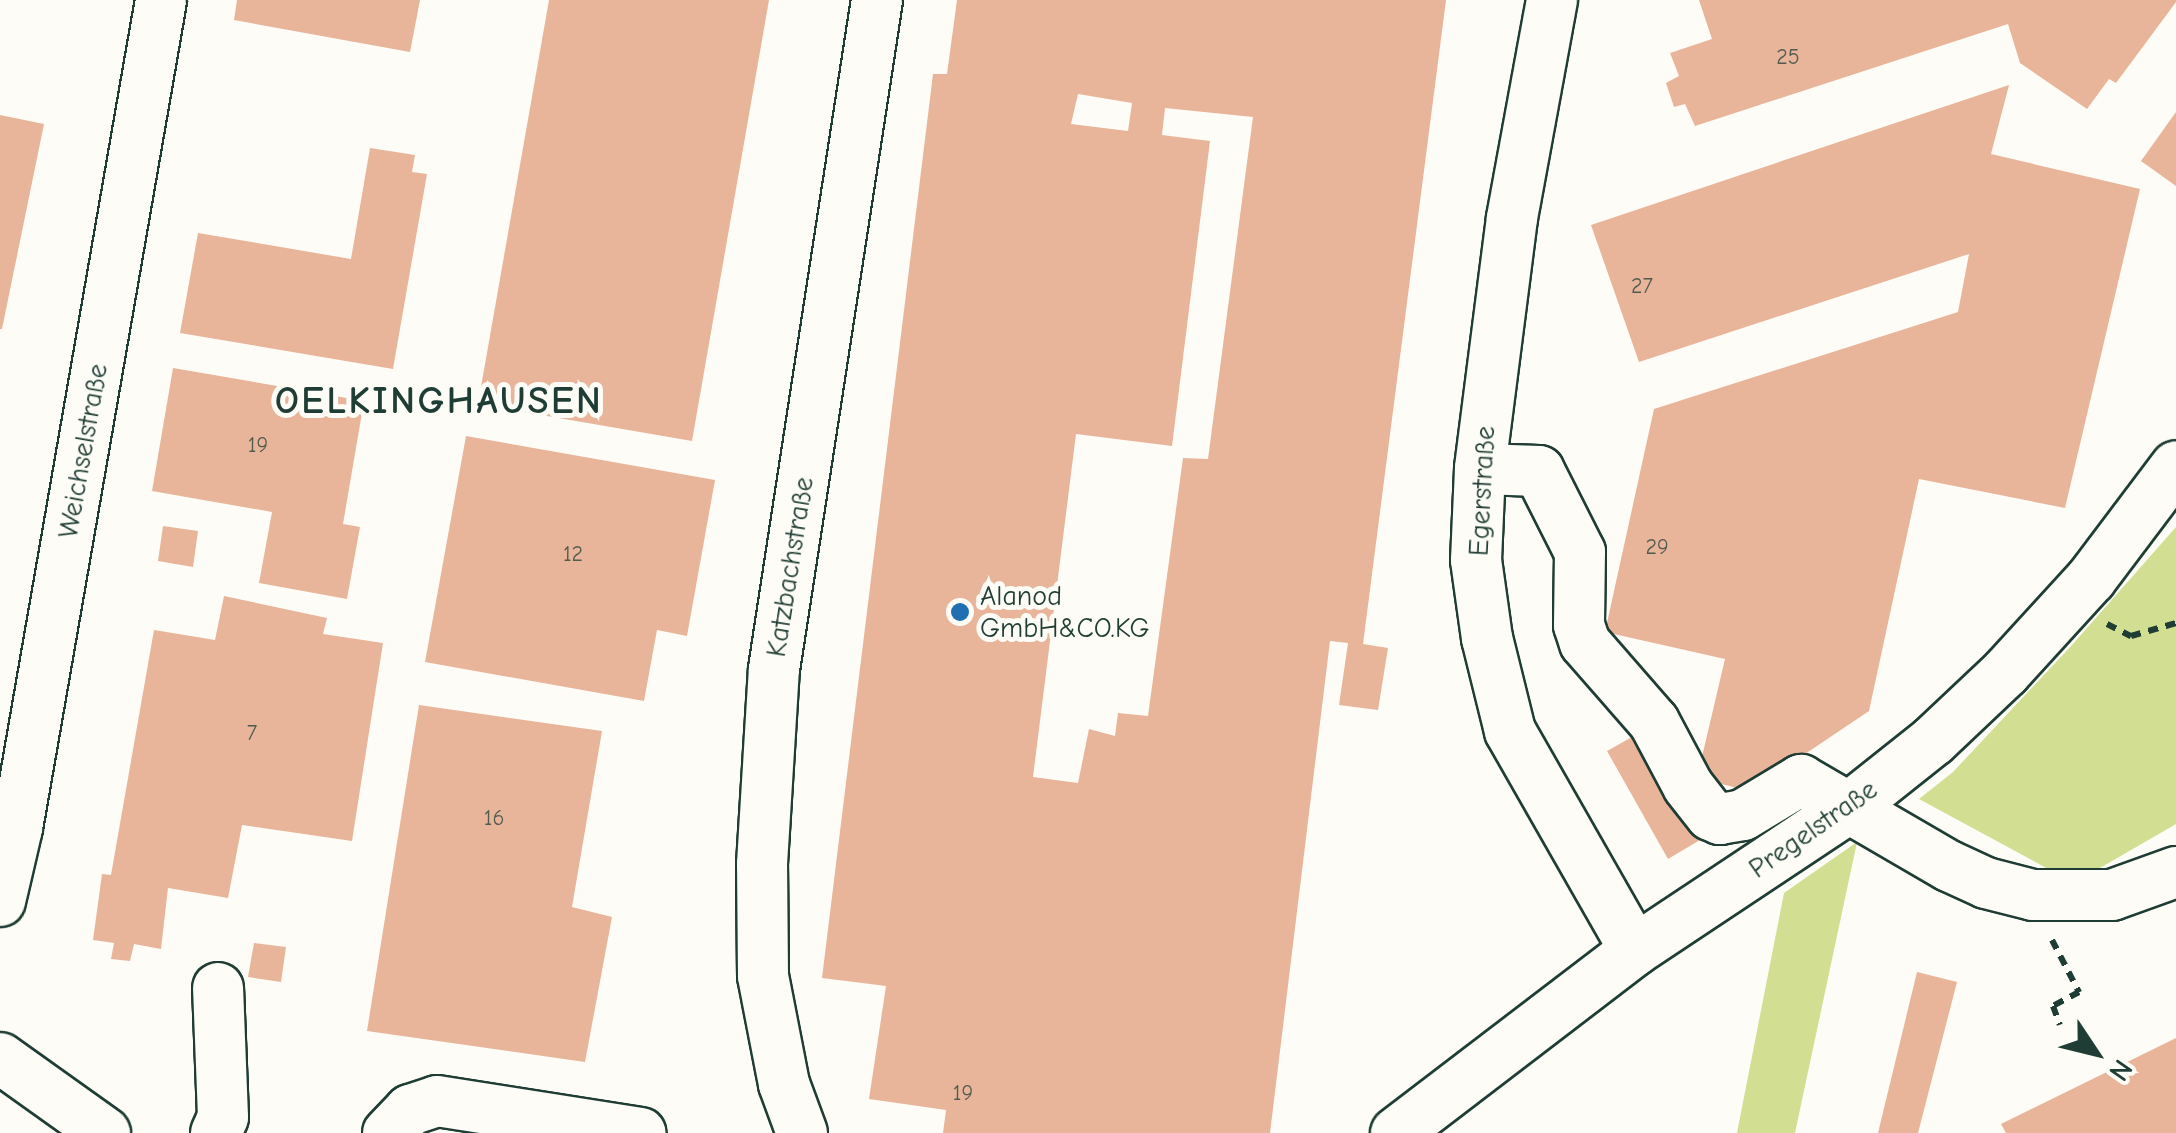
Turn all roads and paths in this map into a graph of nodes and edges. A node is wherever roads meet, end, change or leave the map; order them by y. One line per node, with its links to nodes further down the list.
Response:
1 (161, 0): 10 (street, Weichselstraße)
2 (877, 0): 20 (street, Katzbachstraße)
3 (1552, 0): 5 (street, Egerstraße)
4 (2176, 466): 6 (street, Pregelstraße)
5 (1480, 469): 8 (street); 12 (street, Egerstraße)
6 (2073, 598): 7 (path); 8 (street, Pregelstraße)
7 (2176, 623)
8 (1850, 807): 9 (street); 12 (street, Pregelstraße)
9 (2176, 872)
10 (0, 901)
11 (2046, 929): 14 (path)
12 (1635, 950): 21 (street, Pregelstraße)
13 (218, 988): 17 (street)
14 (2060, 1024)
15 (0, 1058): 16 (street)
16 (105, 1133)
17 (216, 1133)
18 (388, 1133): 19 (street)
19 (641, 1133)
20 (802, 1133)
21 (1396, 1133)

